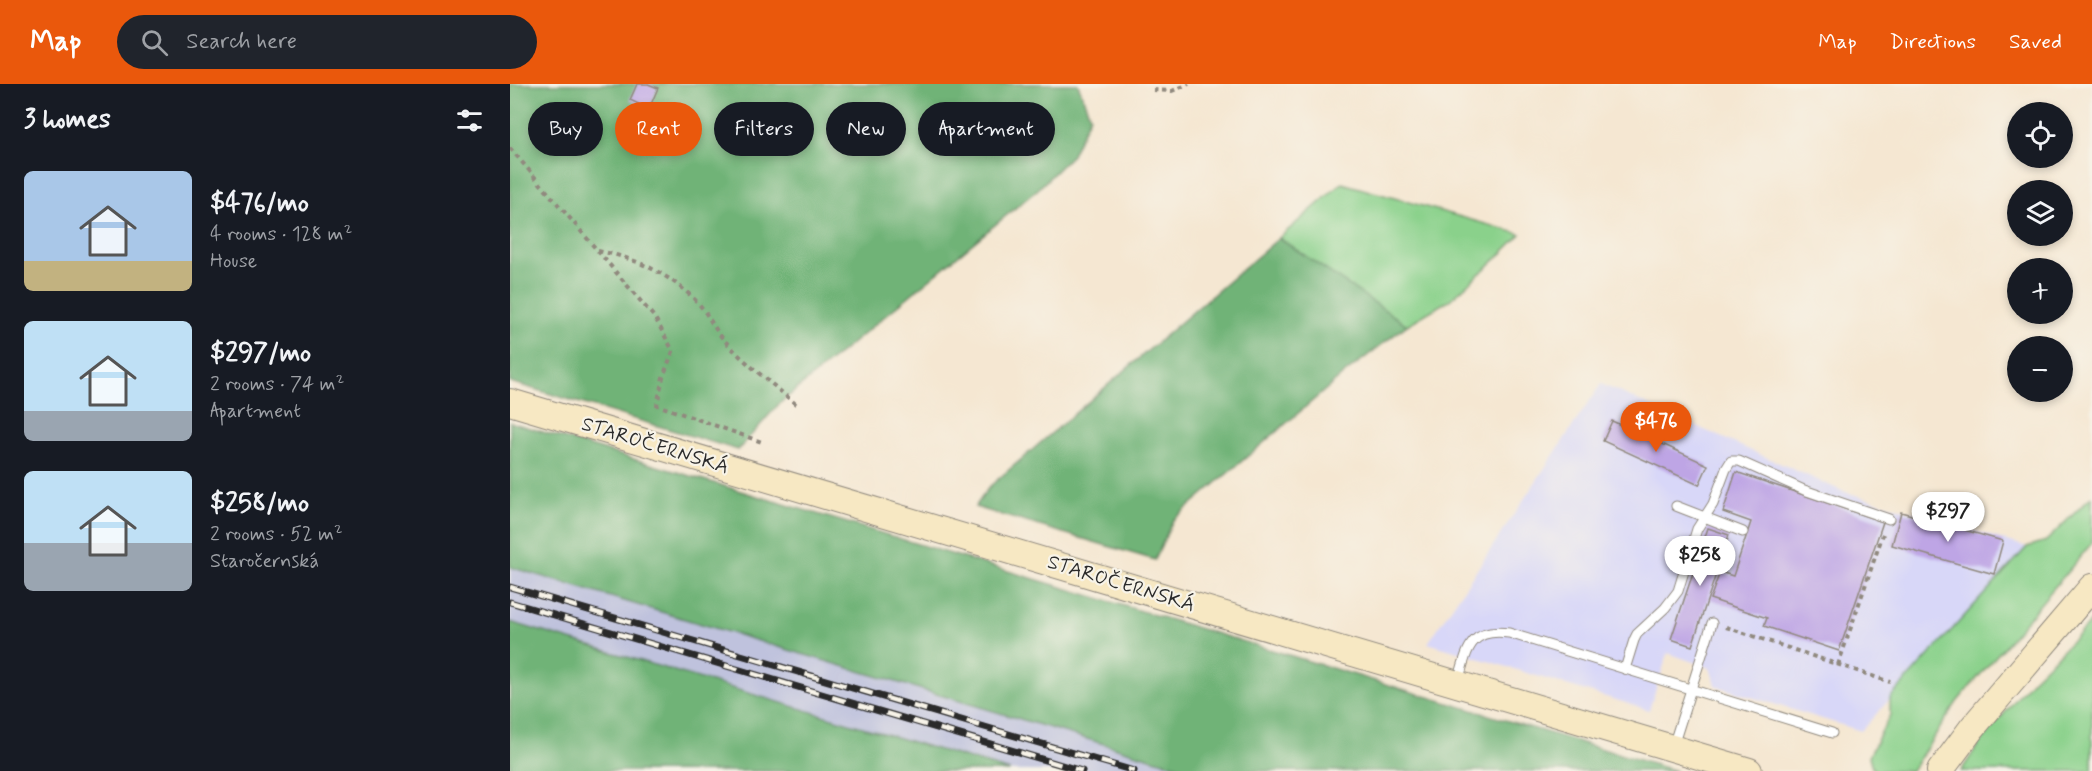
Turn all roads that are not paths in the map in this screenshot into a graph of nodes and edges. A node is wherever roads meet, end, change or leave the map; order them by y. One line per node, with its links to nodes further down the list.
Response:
1 (510, 402): 9 (main road, STAROČERNSKÁ)
2 (1676, 506): 3 (lane)
3 (1705, 517): 4 (lane); 5 (lane); 8 (lane)
4 (1889, 519)
5 (1743, 532)
6 (2092, 587): 13 (main road)
7 (1712, 623): 10 (lane)
8 (1625, 669): 9 (lane); 10 (lane)
9 (1457, 685): 12 (main road, STAROČERNSKÁ)
10 (1690, 689): 11 (lane); 12 (lane)
11 (1832, 733)
12 (1672, 749): 14 (main road, STAROČERNSKÁ)
13 (1942, 769)
14 (1742, 770)

